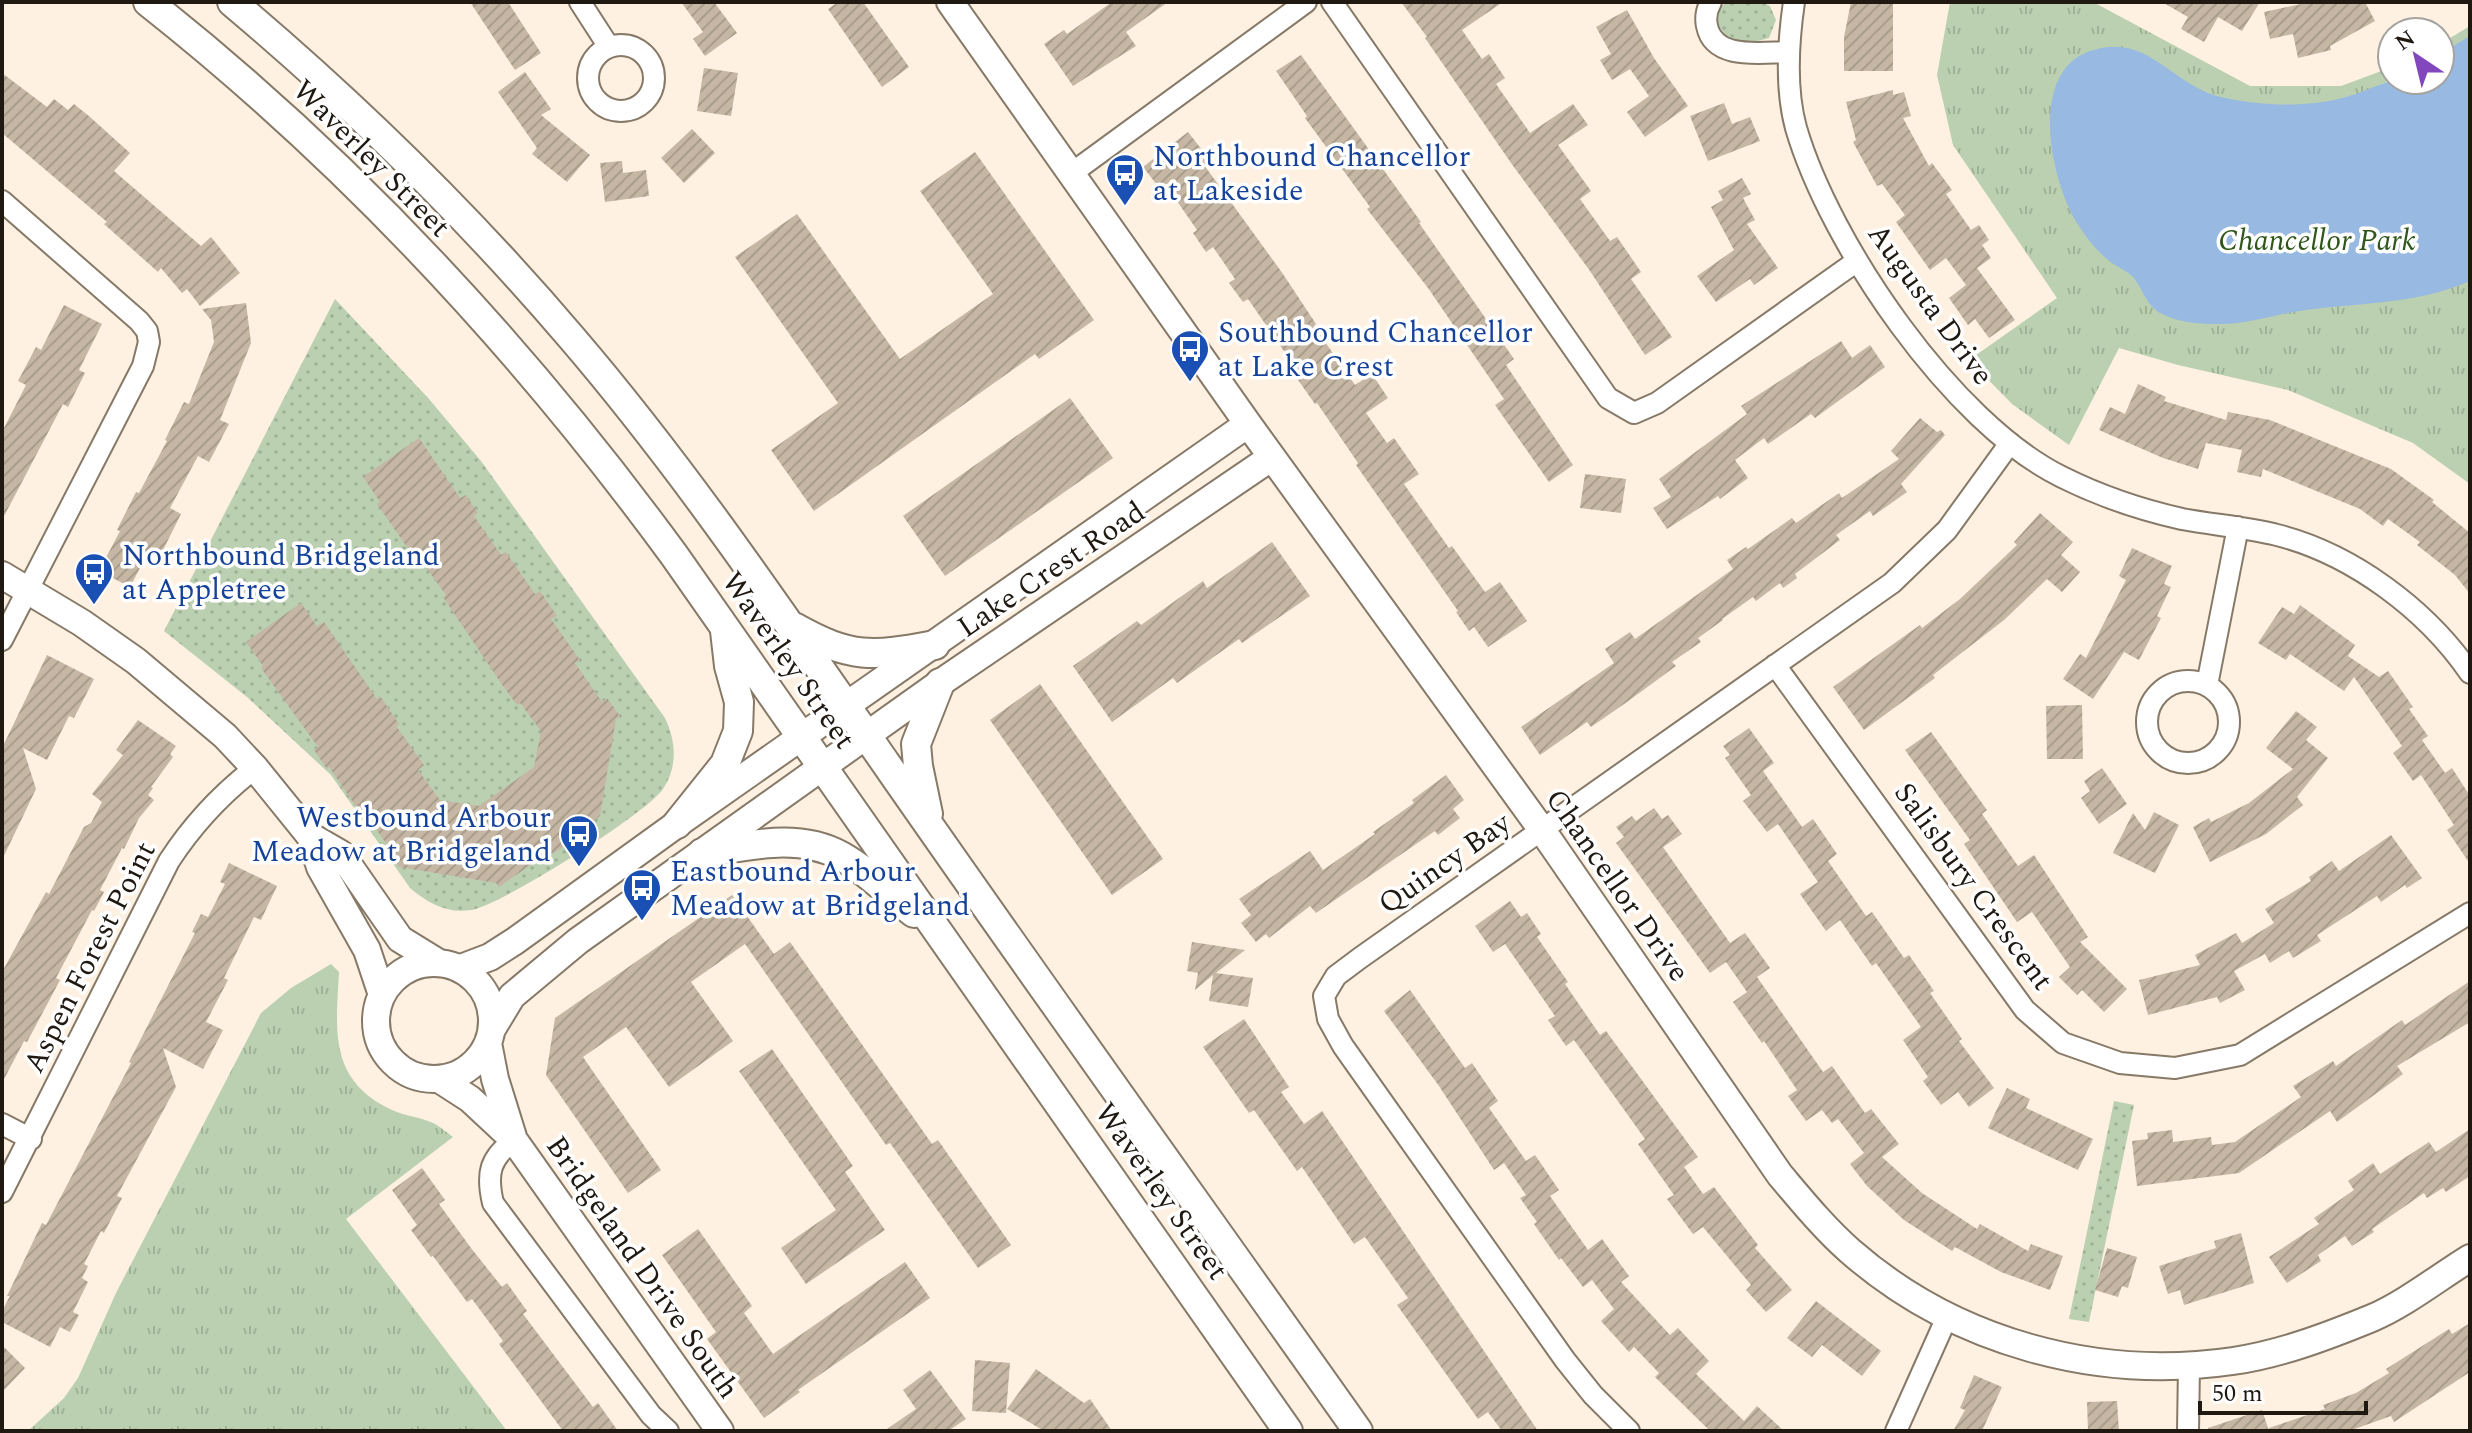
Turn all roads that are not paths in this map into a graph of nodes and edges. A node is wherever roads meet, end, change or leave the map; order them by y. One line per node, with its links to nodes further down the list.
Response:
1 (148, 2): 21 (main road, Waverley Street)
2 (232, 2): 20 (main road, Waverley Street)
3 (580, 2): 9 (street)
4 (950, 2): 11 (street, Chancellor Drive)
5 (1306, 2): 11 (street)
6 (1332, 2): 13 (street)
7 (1711, 2): 10 (street)
8 (1794, 2): 10 (street, Augusta Drive)
9 (609, 47)
10 (1789, 52): 13 (street, Augusta Drive)
11 (1072, 173): 14 (street, Chancellor Drive)
12 (2, 201): 19 (street)
13 (1857, 261): 15 (street, Augusta Drive)
14 (1248, 424): 16 (street, Chancellor Drive); 23 (street, Lake Crest Road)
15 (2010, 443): 17 (street, Augusta Drive); 24 (street, Quincy Bay)
16 (1272, 457): 26 (street, Lake Crest Road); 35 (street, Chancellor Drive)
17 (2238, 527): 25 (street, Augusta Drive); 27 (street)
18 (2, 575): 19 (street)
19 (29, 589): 22 (street); 32 (street)
20 (789, 624): 23 (main road); 28 (main road, Waverley Street)
21 (724, 626): 30 (main road, Waverley Street); 33 (main road)
22 (2, 640)
23 (935, 645): 28 (street, Lake Crest Road)
24 (1775, 665): 35 (street, Quincy Bay); 38 (street, Salisbury Crescent)
25 (2470, 673)
26 (940, 683): 29 (street, Lake Crest Road); 34 (main road)
27 (2207, 685): 27 (street)
28 (847, 707): 29 (main road, Waverley Street); 30 (street, Lake Crest Road)
29 (866, 736): 31 (street, Lake Crest Road); 34 (main road, Waverley Street)
30 (803, 737): 31 (main road, Waverley Street); 33 (street, Lake Crest Road)
31 (823, 766): 37 (street, Lake Crest Road); 39 (main road, Waverley Street)
32 (255, 768): 36 (street); 45 (street, Aspen Forest Point)
33 (677, 824): 40 (street, Lake Crest Road)
34 (931, 827): 54 (main road, Waverley Street)
35 (1542, 830): 49 (street, Chancellor Drive); 55 (street, Quincy Bay)
36 (310, 836): 40 (street); 41 (street)
37 (702, 853): 39 (main road); 42 (street, Lake Crest Road)
38 (2470, 913)
39 (936, 929): 53 (main road, Waverley Street)
40 (450, 966): 41 (street); 42 (street)
41 (382, 995): 43 (street)
42 (490, 1036): 43 (street); 46 (street, Bridgeland Drive South)
43 (439, 1079): 46 (street, Bridgeland Drive South)
44 (2, 1124): 45 (street)
45 (31, 1139): 47 (street, Aspen Forest Point)
46 (514, 1140): 51 (street, Bridgeland Drive South); 52 (street, Bridgeland Drive South)
47 (2, 1192)
48 (2470, 1258): 50 (street, Chancellor Drive)
49 (1947, 1317): 50 (street, Chancellor Drive); 56 (street)
50 (2189, 1366): 57 (street)
51 (668, 1431)
52 (720, 1431)
53 (1288, 1431)
54 (1358, 1431)
55 (1629, 1431)
56 (1896, 1431)
57 (2188, 1431)

